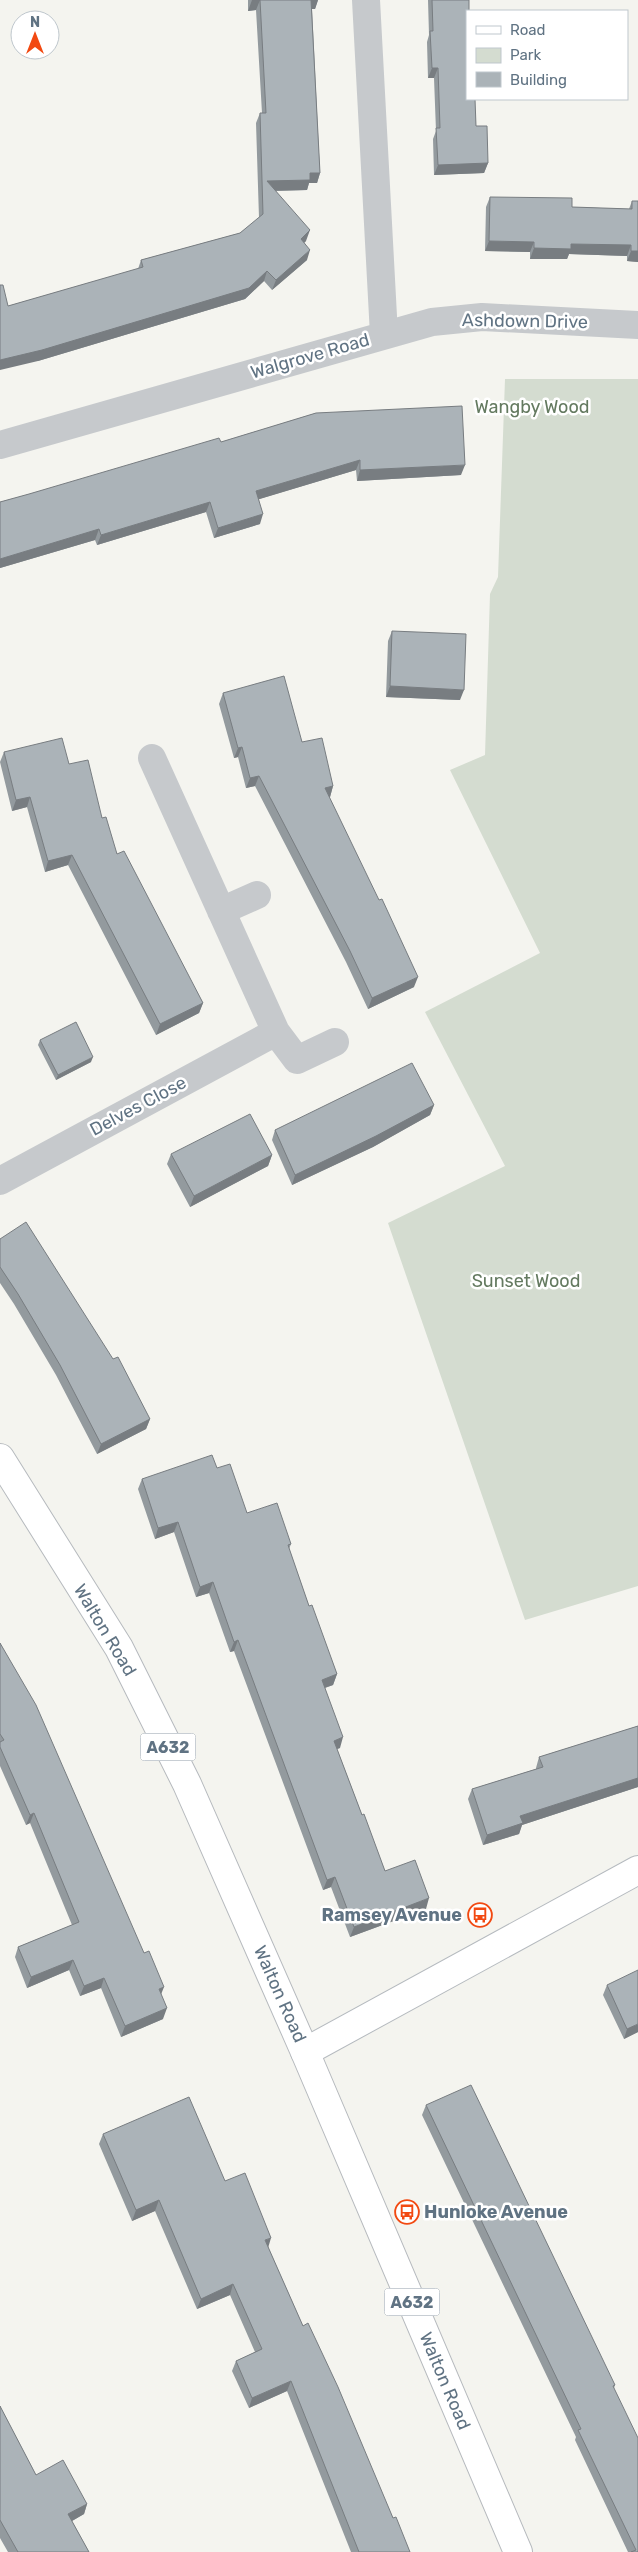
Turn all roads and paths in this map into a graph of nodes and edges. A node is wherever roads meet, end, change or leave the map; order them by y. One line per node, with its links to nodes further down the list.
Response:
1 (366, 0): 3 (street, Walgrove Road)
2 (638, 325): 3 (street, Ashdown Drive)
3 (384, 335): 4 (street, Walgrove Road)
4 (0, 445)
5 (152, 758): 7 (street)
6 (256, 895): 7 (street)
7 (221, 911): 8 (street)
8 (276, 1032): 9 (street); 10 (street, Delves Close)
9 (335, 1042)
10 (0, 1181)
11 (0, 1458): 13 (main road, Walton Road / A632)
12 (638, 1870): 13 (main road)
13 (305, 2052): 14 (main road, Walton Road / A632)
14 (518, 2552)

